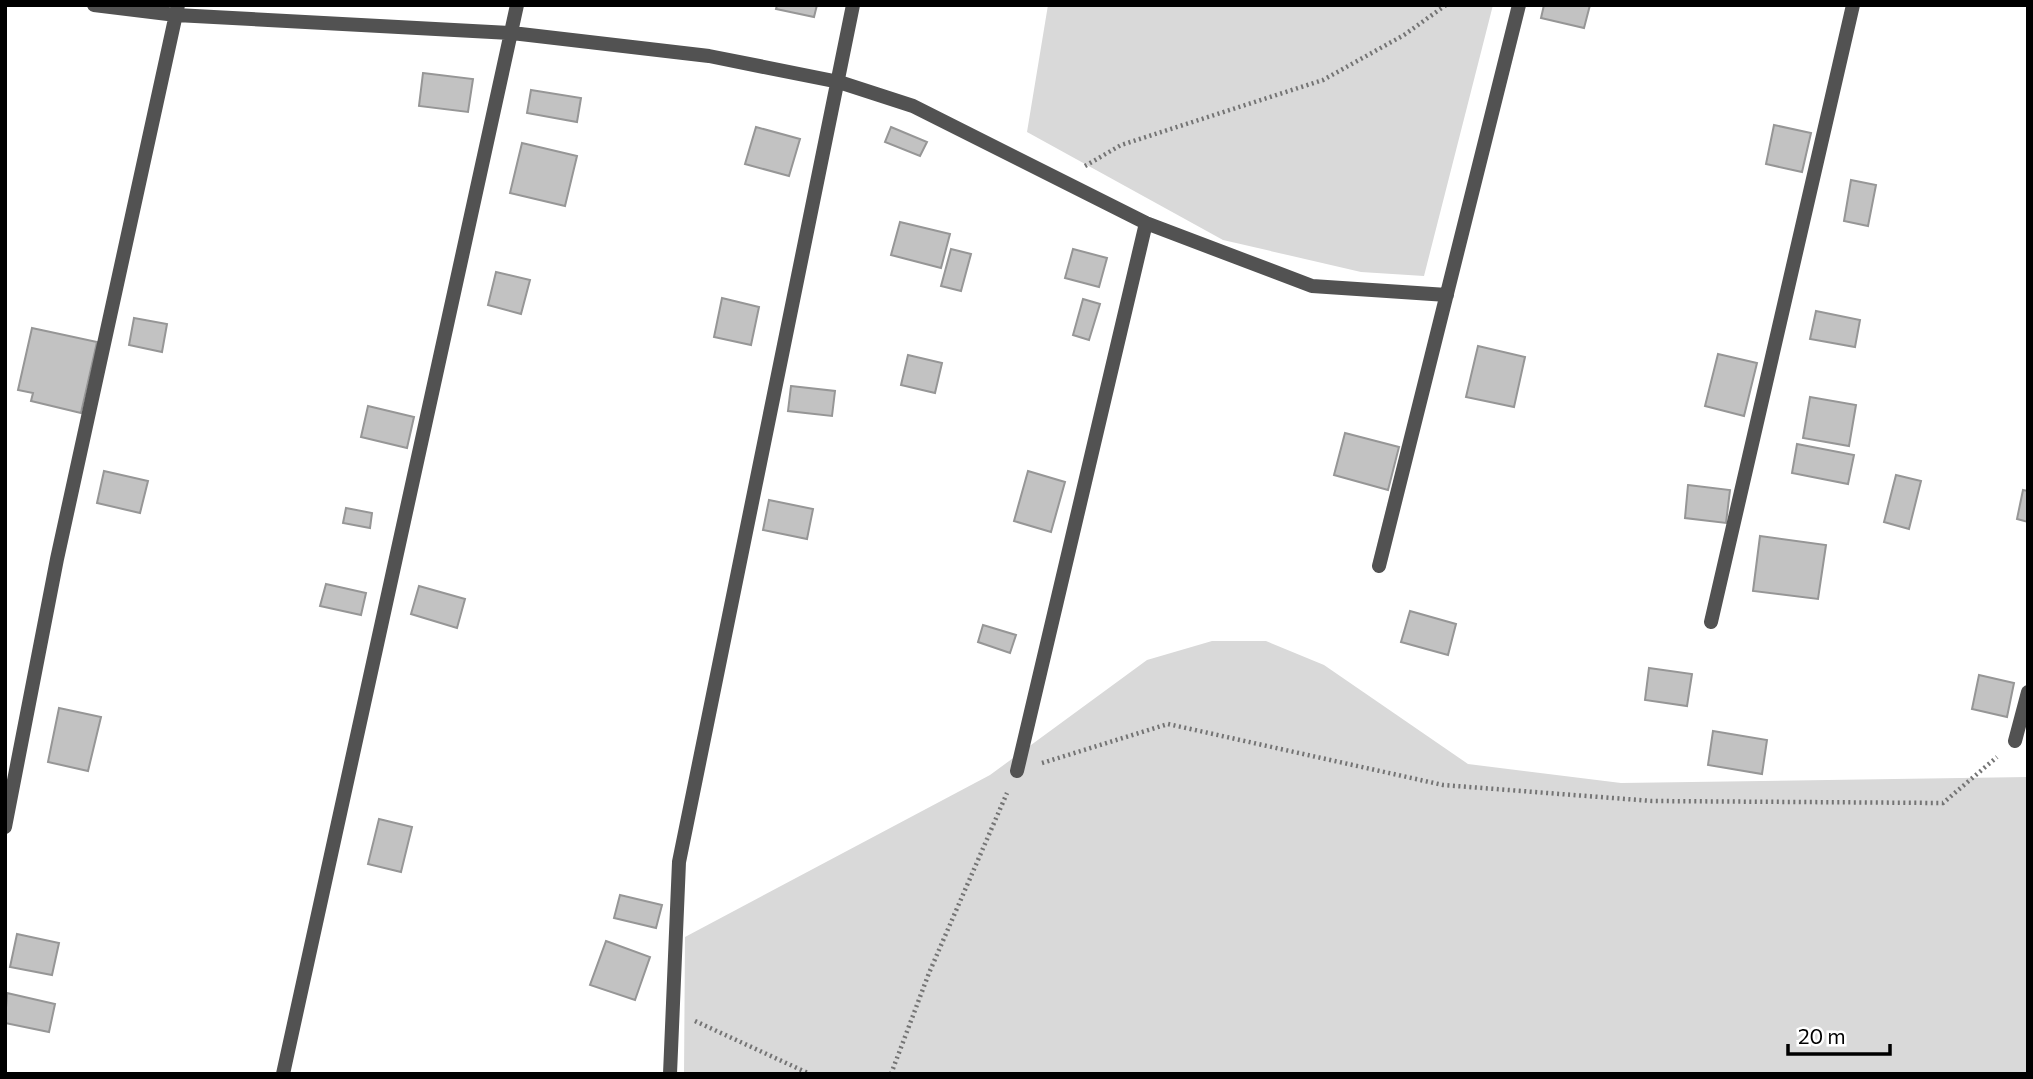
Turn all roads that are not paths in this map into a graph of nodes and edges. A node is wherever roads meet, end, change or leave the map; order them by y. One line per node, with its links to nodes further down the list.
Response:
1 (94, 5): 6 (street)
2 (517, 5): 7 (street)
3 (853, 5): 8 (street)
4 (1519, 5): 10 (street)
5 (1853, 5): 12 (street)
6 (177, 10): 7 (street); 16 (street)
7 (512, 33): 8 (street); 17 (street)
8 (839, 82): 9 (street); 18 (street)
9 (1146, 223): 10 (street); 15 (street)
10 (1447, 295): 11 (street)
11 (1378, 566)
12 (1711, 622)
13 (2028, 692): 14 (street)
14 (2015, 741)
15 (1017, 771)
16 (5, 827)
17 (284, 1074)
18 (670, 1074)

